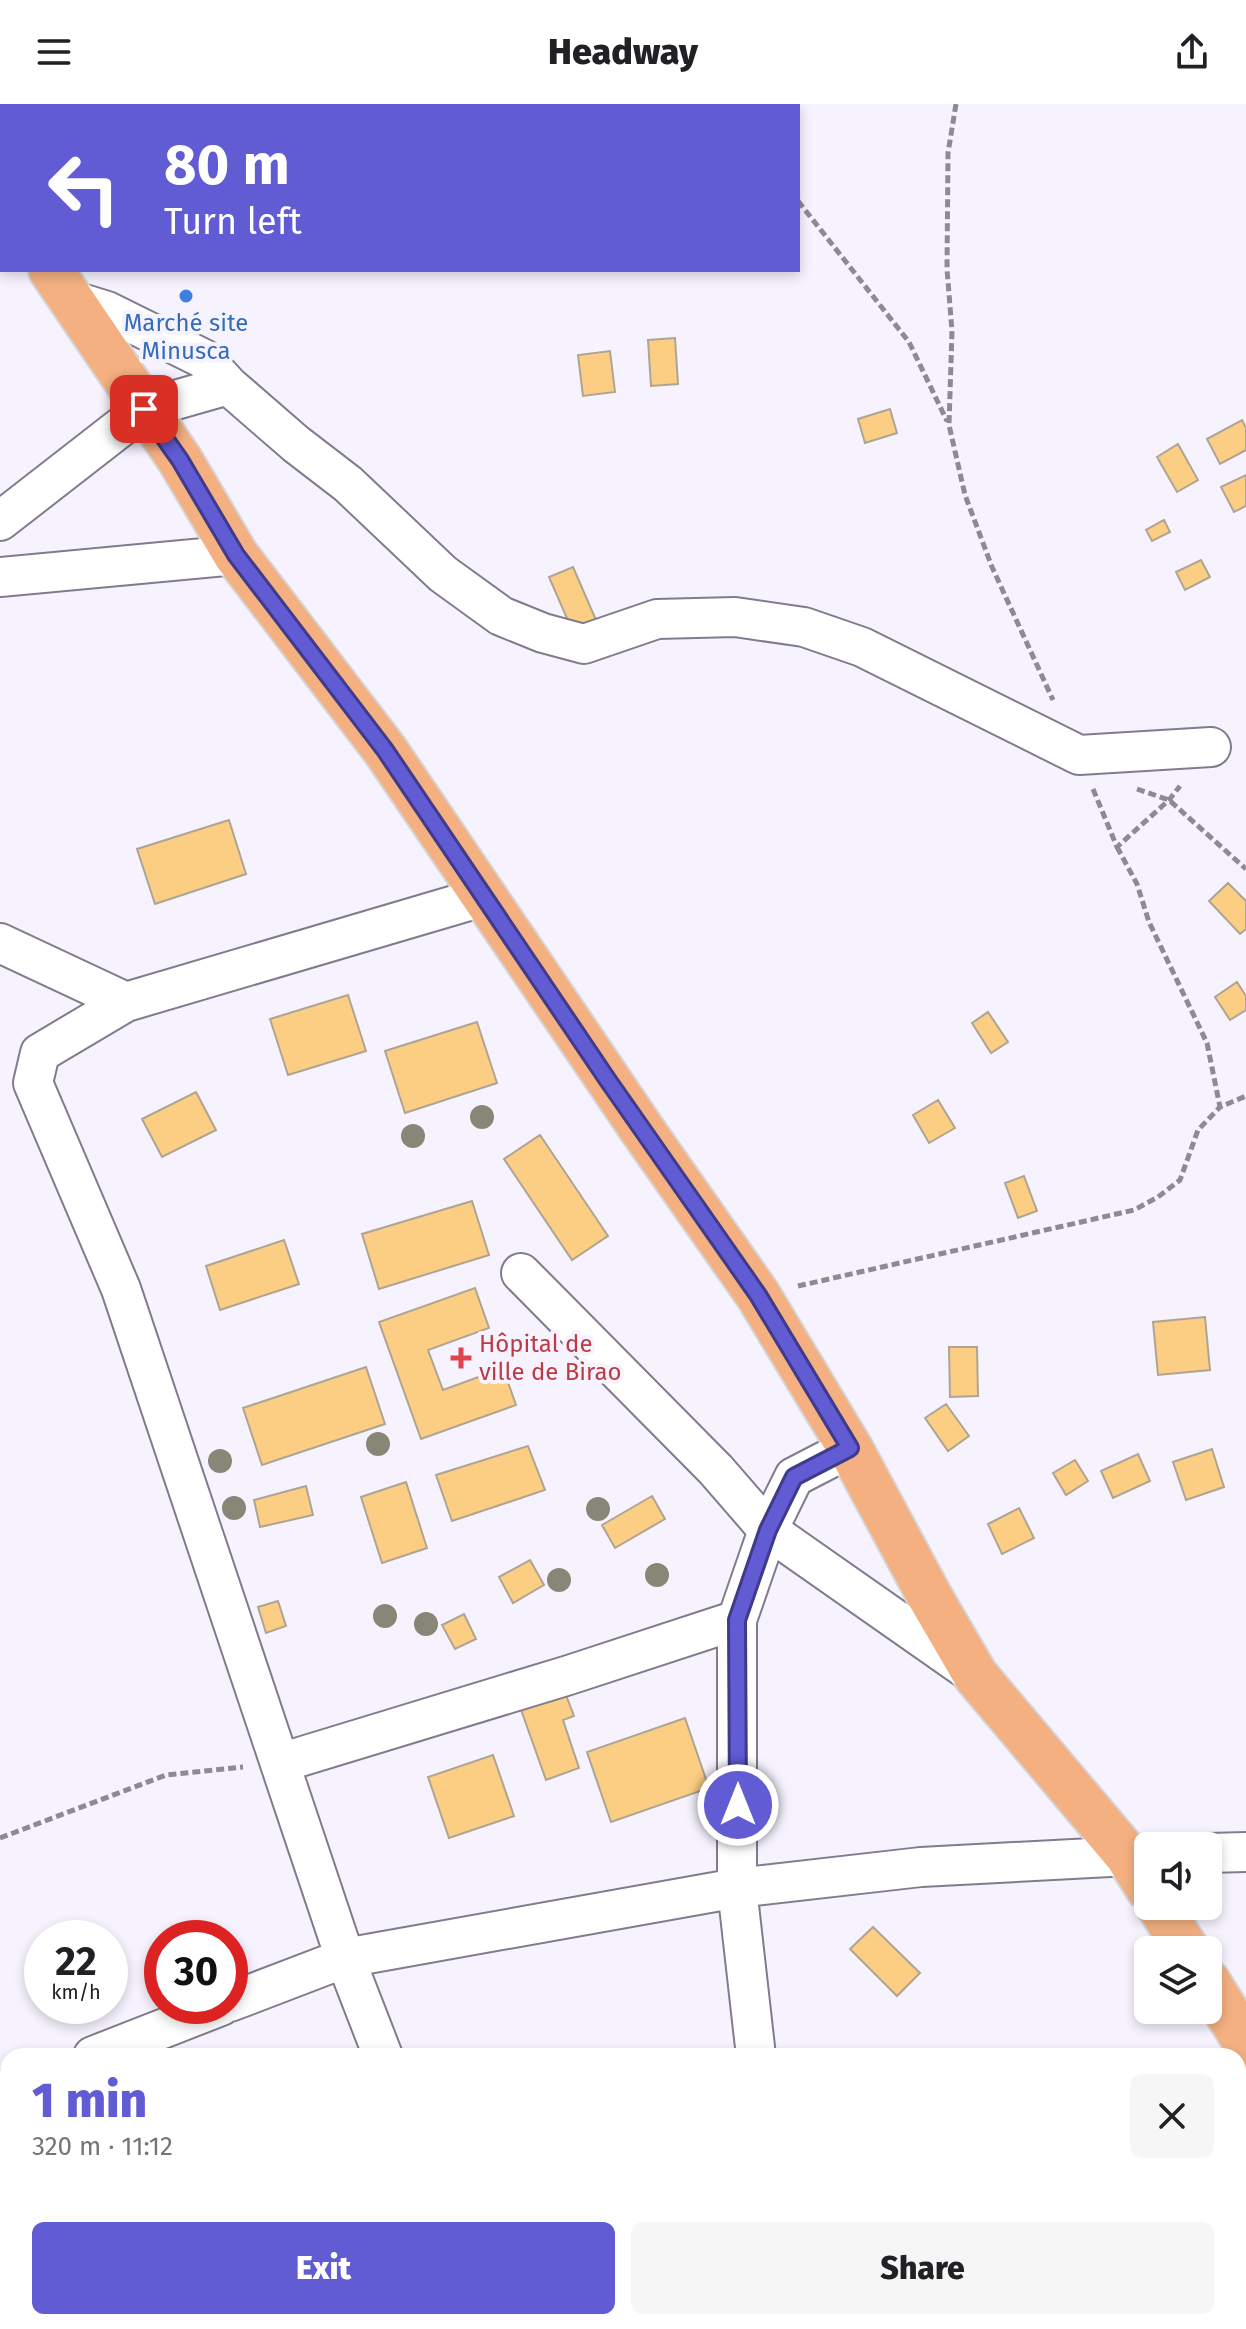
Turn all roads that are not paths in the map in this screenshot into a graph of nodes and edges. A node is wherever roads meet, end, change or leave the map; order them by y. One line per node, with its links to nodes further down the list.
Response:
1 (59, 284): 2 (street); 3 (main road)
2 (228, 385): 3 (street); 7 (street)
3 (144, 409): 4 (street); 5 (main road)
4 (0, 521)
5 (236, 555): 6 (street); 8 (main road)
6 (0, 577)
7 (1211, 747)
8 (482, 897): 10 (street); 12 (main road)
9 (0, 943): 10 (street)
10 (126, 1002): 16 (street)
11 (521, 1273): 13 (street)
12 (850, 1448): 13 (street); 15 (main road)
13 (768, 1530): 14 (street); 15 (street)
14 (737, 1620): 16 (street); 21 (street)
15 (976, 1676): 19 (main road)
16 (280, 1763): 22 (street)
17 (1246, 1852): 18 (street)
18 (1222, 1853)
19 (1134, 1858)
20 (1134, 1866): 21 (street)
21 (737, 1888): 22 (street); 29 (street)
22 (345, 1958): 23 (street); 28 (street)
23 (248, 1995)
24 (1222, 2004): 26 (main road)
25 (175, 2024): 27 (street)
26 (1246, 2043)
27 (113, 2048)
28 (380, 2048)
29 (755, 2048)

